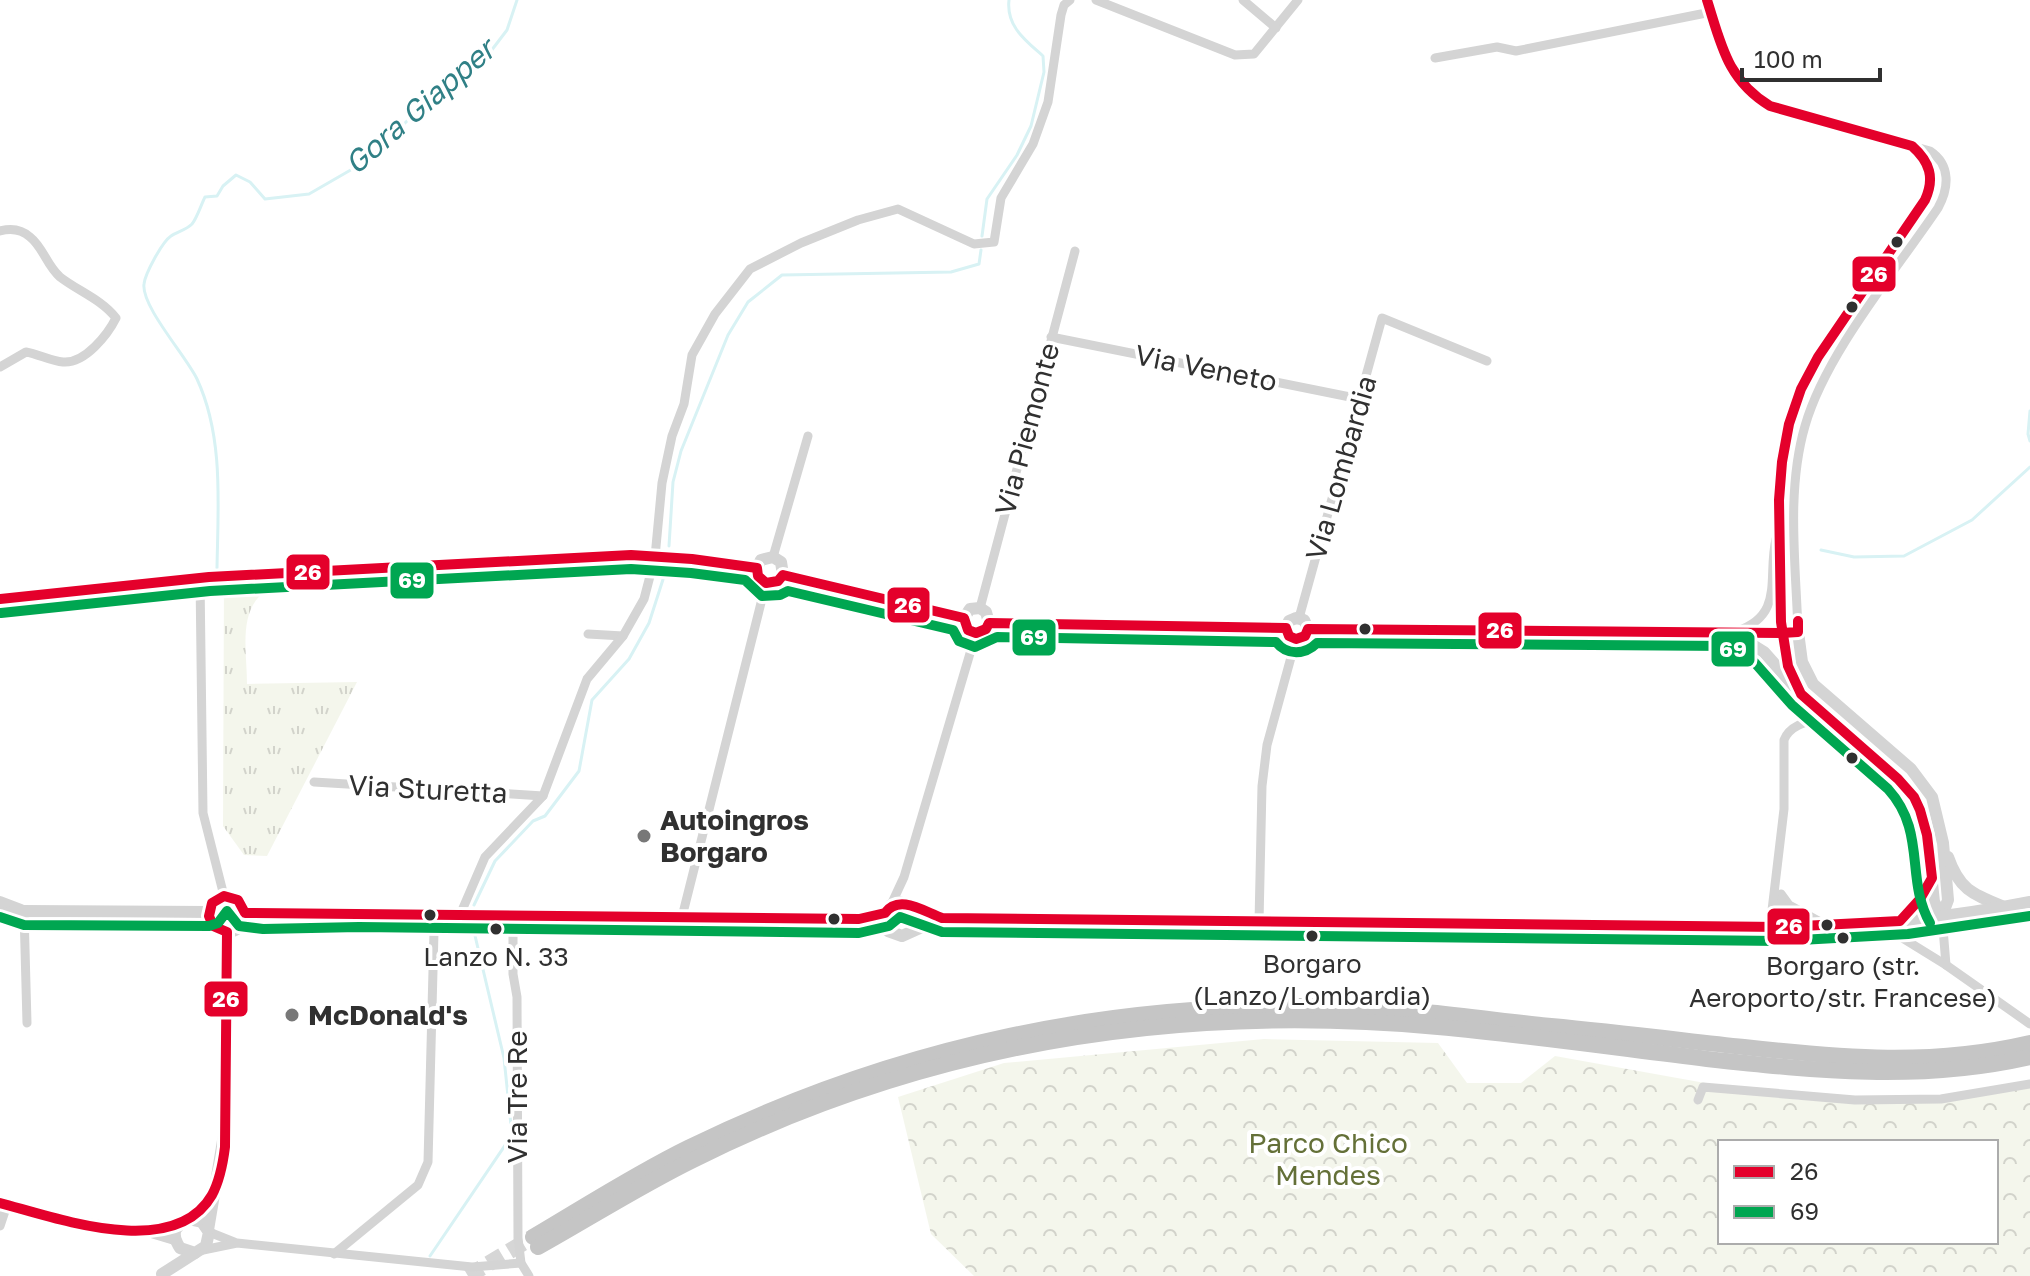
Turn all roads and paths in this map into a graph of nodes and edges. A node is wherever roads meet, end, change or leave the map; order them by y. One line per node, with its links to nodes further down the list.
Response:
1 (1070, 0): 24 (street)
2 (1096, 0): 7 (street)
3 (1243, 0): 7 (street)
4 (1298, 0): 7 (street)
5 (1707, 0): 6 (street)
6 (1711, 12): 8 (street); 9 (street)
7 (1276, 28)
8 (1435, 58)
9 (1912, 146): 11 (street); 13 (street)
10 (0, 231): 16 (street)
11 (1891, 249): 13 (street); 17 (street)
12 (1075, 251): 14 (street, Via Piemonte)
13 (1904, 258): 18 (street)
14 (1051, 337): 19 (street, Via Veneto); 31 (street, Via Piemonte)
15 (1487, 361): 19 (street, Via Lombardia)
16 (0, 367)
17 (1810, 372): 18 (street); 21 (street)
18 (1824, 379): 22 (street)
19 (1360, 399): 33 (street, Via Lombardia)
20 (808, 436): 25 (street)
21 (1783, 451): 22 (street); 23 (street)
22 (1799, 453): 38 (street)
23 (1779, 528): 37 (street); 40 (street)
24 (655, 557): 26 (street); 28 (street); 42 (street)
25 (773, 557): 26 (street); 27 (street)
26 (757, 568): 29 (street)
27 (783, 575): 29 (street); 32 (street)
28 (210, 577): 30 (street); 53 (street)
29 (766, 583): 66 (street)
30 (0, 599)
31 (980, 608): 32 (street); 34 (street)
32 (964, 618): 39 (street)
33 (1299, 618): 35 (street); 36 (street)
34 (989, 623): 35 (street); 39 (street)
35 (1286, 628): 43 (street)
36 (1308, 629): 37 (street); 43 (street)
37 (1732, 632): 40 (street); 44 (street)
38 (1798, 632): 40 (street); 48 (street)
39 (976, 633): 49 (street)
40 (1782, 633): 44 (street)
41 (588, 634): 42 (street)
42 (623, 636): 47 (street)
43 (1296, 639): 70 (street)
44 (1801, 694): 45 (street)
45 (1825, 717): 50 (street); 51 (street)
46 (314, 782): 47 (street, Via Sturetta)
47 (543, 796): 63 (street)
48 (1943, 843): 57 (street); 65 (street)
49 (904, 877): 56 (street); 58 (street)
50 (1776, 877): 52 (street); 74 (street)
51 (1932, 878): 65 (street); 69 (street)
52 (1781, 894): 72 (street); 74 (street)
53 (224, 896): 60 (street); 61 (street)
54 (0, 902): 59 (street)
55 (2030, 902): 57 (street)
56 (912, 906): 58 (street); 67 (street); 75 (street)
57 (2005, 907): 65 (street)
58 (888, 909): 68 (street); 73 (street)
59 (24, 911): 60 (street); 62 (street); 79 (street)
60 (209, 912): 76 (street)
61 (245, 913): 63 (street); 76 (street)
62 (0, 914)
63 (460, 915): 64 (street)
64 (513, 916): 66 (street); 95 (street, Via Tre Re)
65 (1942, 916): 69 (street); 78 (street)
66 (682, 917): 68 (street)
67 (942, 918): 70 (street); 75 (street)
68 (859, 919): 73 (street)
69 (1900, 921): 71 (street)
70 (1259, 922): 74 (street)
71 (1878, 923): 72 (street); 78 (street)
72 (1831, 926): 74 (street)
73 (885, 927): 75 (street)
74 (1776, 927)
75 (915, 929)
76 (227, 932): 85 (street)
77 (434, 932): 94 (street)
78 (1946, 965): 80 (street)
79 (27, 1023)
80 (2030, 1024)
81 (2030, 1043): 82 (highway)
82 (2030, 1057)
83 (2030, 1084): 84 (street)
84 (1698, 1100)
85 (217, 1187): 87 (street); 89 (street)
86 (3, 1204): 88 (street); 90 (street)
87 (183, 1222): 89 (street); 90 (street); 91 (street)
88 (0, 1226)
89 (208, 1231): 92 (street); 93 (street)
90 (146, 1232): 91 (street)
91 (176, 1242): 93 (street); 96 (street)
92 (237, 1243): 93 (street); 94 (street)
93 (198, 1252): 96 (street)
94 (334, 1254): 95 (street)
95 (521, 1263): 97 (street, Via Tre Re)
96 (161, 1275)
97 (529, 1276)

